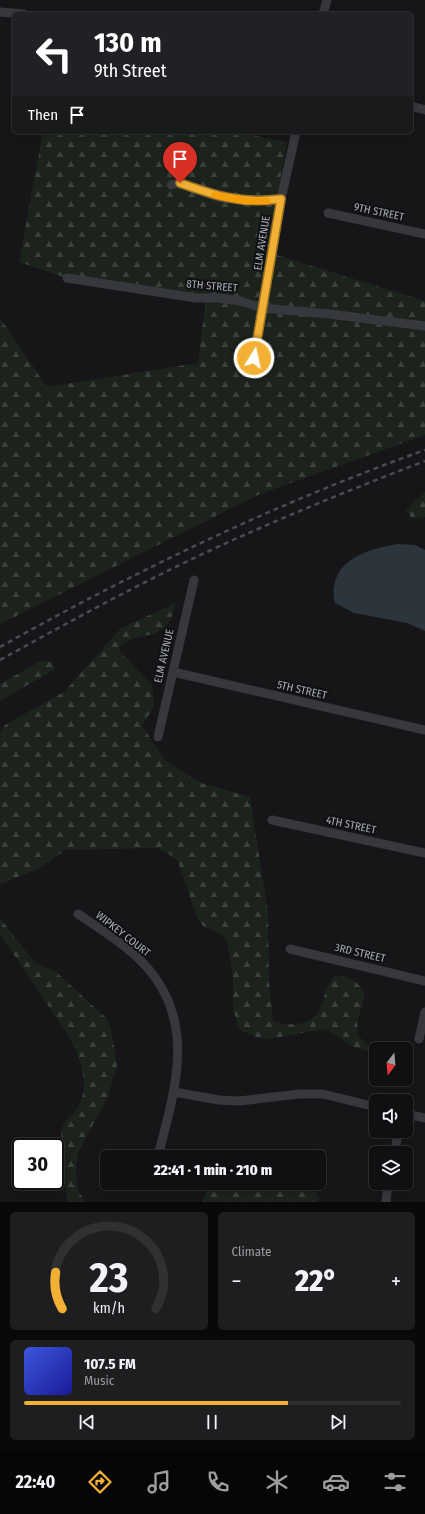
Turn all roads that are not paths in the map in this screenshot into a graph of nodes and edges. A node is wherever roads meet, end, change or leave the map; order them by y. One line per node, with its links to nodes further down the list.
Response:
1 (327, 0): 3 (street)
2 (0, 12): 4 (street)
3 (324, 12)
4 (12, 13)
5 (413, 107): 6 (street)
6 (425, 110)
7 (296, 134): 9 (street, ELM AVENUE)
8 (171, 186): 9 (street)
9 (281, 199): 13 (street, ELM AVENUE)
10 (328, 213): 11 (street, 9TH STREET)
11 (425, 234)
12 (67, 278): 13 (street, 8TH STREET)
13 (263, 308): 14 (street, 8TH STREET); 15 (street, ELM AVENUE)
14 (425, 326)
15 (254, 358)
16 (194, 580): 17 (street, ELM AVENUE)
17 (173, 672): 18 (street, 5TH STREET); 19 (street, ELM AVENUE)
18 (425, 730)
19 (158, 736)
20 (272, 820): 21 (street, 4TH STREET)
21 (425, 853)
22 (78, 914): 27 (street, WIPKEY COURT)
23 (290, 949): 24 (street, 3RD STREET)
24 (425, 981)
25 (425, 1012): 26 (street)
26 (419, 1040)
27 (174, 1092): 28 (street); 31 (street, WIPKEY COURT)
28 (369, 1105)
29 (413, 1115): 30 (street)
30 (425, 1118)
31 (160, 1150)
32 (387, 1190): 33 (street)
33 (386, 1202)

